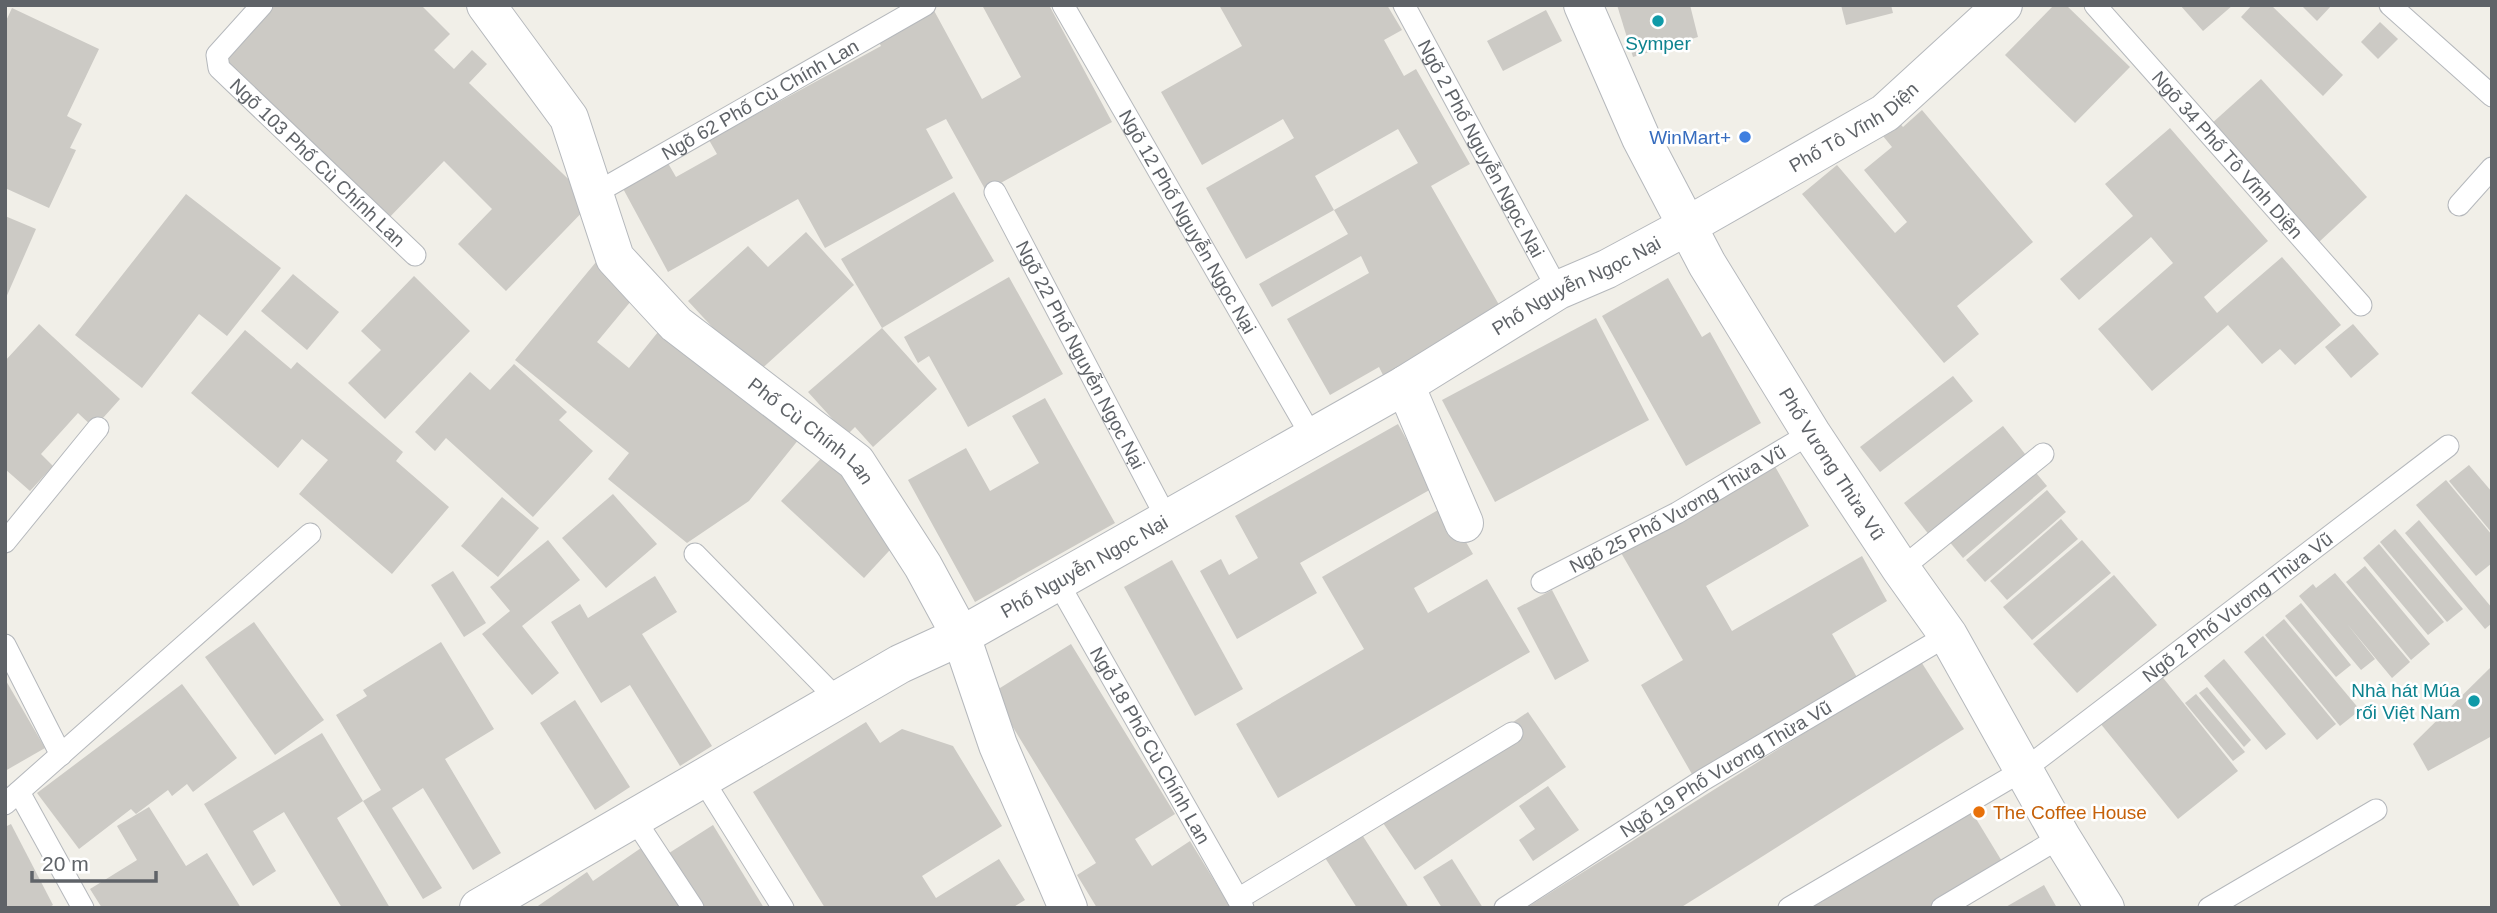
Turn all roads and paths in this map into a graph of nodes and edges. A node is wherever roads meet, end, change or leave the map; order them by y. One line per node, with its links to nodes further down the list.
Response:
1 (262, 5): 16 (lane, Ngõ 103 Phố Cù Chính Lan)
2 (486, 5): 13 (street, Phố Cù Chính Lan)
3 (925, 5): 13 (lane, Ngõ 62 Phố Cù Chính Lan)
4 (1063, 5): 22 (lane, Ngõ 12 Phố Nguyễn Ngọc Nại)
5 (1404, 5): 17 (lane, Ngõ 2 Phố Nguyễn Ngọc Nại)
6 (1583, 5): 15 (street, Phố Vương Thừa Vũ)
7 (2004, 5): 15 (street, Phố Tô Vĩnh Diện)
8 (2095, 5): 18 (lane, Ngõ 34 Phố Tô Vĩnh Diện)
9 (2390, 5): 10 (lane)
10 (2492, 96)
11 (2492, 168): 14 (lane)
12 (995, 192): 25 (lane, Ngõ 22 Phố Nguyễn Ngọc Nại)
13 (594, 194): 34 (street, Phố Cù Chính Lan)
14 (2459, 205)
15 (1687, 226): 17 (street, Phố Nguyễn Ngọc Nại); 21 (street, Phố Vương Thừa Vũ)
16 (415, 255)
17 (1558, 290): 19 (street, Phố Nguyễn Ngọc Nại)
18 (2361, 305)
19 (1405, 385): 22 (street, Phố Nguyễn Ngọc Nại); 26 (street)
20 (98, 428): 28 (lane)
21 (1811, 433): 30 (street, Phố Vương Thừa Vũ); 32 (lane, Ngõ 25 Phố Vương Thừa Vũ)
22 (1312, 437): 25 (street, Phố Nguyễn Ngọc Nại)
23 (2448, 446): 39 (lane, Ngõ 2 Phố Vương Thừa Vũ)
24 (2043, 454): 30 (lane)
25 (1167, 519): 31 (street, Phố Nguyễn Ngọc Nại)
26 (1464, 523)
27 (310, 534): 38 (lane)
28 (5, 542)
29 (695, 554): 36 (lane)
30 (1900, 569): 33 (street, Phố Vương Thừa Vũ)
31 (1057, 581): 34 (street, Phố Nguyễn Ngọc Nại); 45 (lane, Ngõ 18 Phố Cù Chính Lan)
32 (1542, 582)
33 (1948, 635): 39 (street, Phố Vương Thừa Vũ); 51 (lane, Ngõ 19 Phố Vương Thừa Vũ)
34 (961, 636): 36 (street, Phố Nguyễn Ngọc Nại); 50 (street, Phố Cù Chính Lan)
35 (5, 645): 38 (lane)
36 (838, 700): 40 (street, Phố Nguyễn Ngọc Nại)
37 (1512, 733): 45 (lane)
38 (61, 755): 41 (lane)
39 (2025, 769): 44 (street, Phố Vương Thừa Vũ); 52 (lane, Ngõ 2 Phố Vương Thừa Vũ)
40 (703, 780): 43 (street, Phố Nguyễn Ngọc Nại); 49 (lane)
41 (12, 798): 46 (lane)
42 (2376, 810): 55 (lane)
43 (635, 820): 47 (street, Phố Nguyễn Ngọc Nại); 48 (lane)
44 (2061, 836): 53 (lane); 54 (street, Phố Vương Thừa Vũ)
45 (1240, 903)
46 (83, 908)
47 (479, 908)
48 (693, 908)
49 (783, 908)
50 (1068, 908)
51 (1505, 908)
52 (1789, 908)
53 (1942, 908)
54 (2105, 908)
55 (2209, 908)

